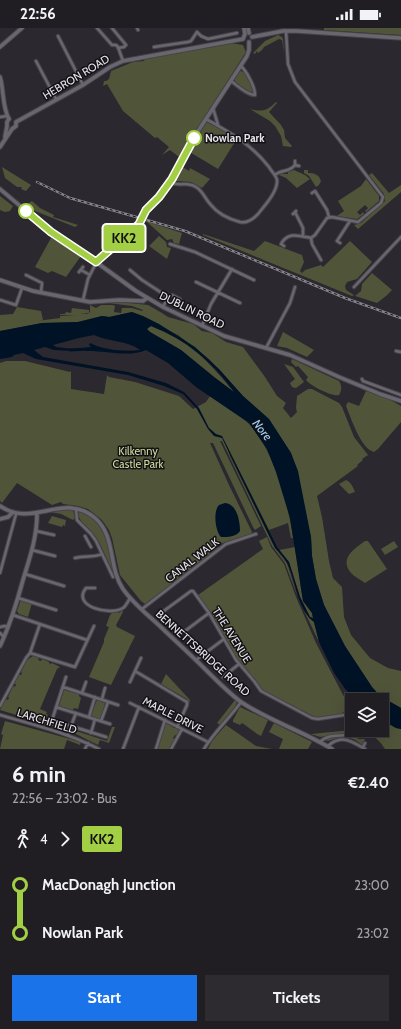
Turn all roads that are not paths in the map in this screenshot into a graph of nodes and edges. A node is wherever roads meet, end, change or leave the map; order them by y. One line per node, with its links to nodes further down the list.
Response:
1 (22, 28): 17 (street)
2 (97, 28): 19 (street)
3 (112, 28): 19 (street)
4 (196, 28): 9 (street)
5 (244, 28): 11 (street)
6 (248, 28): 11 (street)
7 (313, 30): 8 (street); 14 (street)
8 (286, 31): 13 (street); 45 (street)
9 (197, 32): 10 (street); 18 (street)
10 (237, 33)
11 (247, 33): 13 (street); 15 (street)
12 (58, 36): 25 (street)
13 (252, 37): 16 (street)
14 (401, 38)
15 (243, 39): 16 (street); 21 (street, HEBRON ROAD)
16 (248, 42): 22 (street)
17 (0, 46)
18 (154, 47)
19 (118, 48): 21 (street)
20 (36, 61): 26 (street)
21 (123, 61): 25 (street, HEBRON ROAD)
22 (241, 66): 24 (street); 24 (street)
23 (0, 77): 29 (street)
24 (230, 81): 27 (street)
25 (83, 85): 26 (street, HEBRON ROAD)
26 (57, 100): 31 (street, HEBRON ROAD)
27 (213, 108): 30 (street); 33 (street)
28 (0, 117): 29 (street)
29 (8, 117): 31 (street); 32 (street)
30 (206, 119): 33 (street); 40 (street)
31 (16, 122): 34 (street)
32 (7, 126): 34 (street); 35 (street)
33 (218, 126): 39 (street)
34 (12, 129): 35 (street)
35 (1, 145)
36 (295, 161): 37 (street)
37 (295, 165): 38 (street); 39 (street)
38 (299, 166)
39 (275, 176): 40 (street)
40 (170, 182): 53 (street)
41 (0, 189): 53 (street, DUBLIN ROAD)
42 (312, 193): 44 (street)
43 (295, 212): 46 (street)
44 (329, 217): 45 (street); 48 (street)
45 (350, 221): 49 (street)
46 (304, 235): 48 (street); 51 (street)
47 (401, 237): 63 (street)
48 (311, 238): 52 (street)
49 (340, 243)
50 (170, 244): 56 (street)
51 (284, 246)
52 (321, 260)
53 (96, 262): 69 (street, DUBLIN ROAD)
54 (83, 267): 59 (street)
55 (94, 267): 59 (street)
56 (232, 269): 61 (street); 67 (street)
57 (130, 270): 68 (street)
58 (26, 275): 66 (street)
59 (90, 275): 71 (street)
60 (0, 280): 64 (street)
61 (254, 280)
62 (196, 282): 67 (street)
63 (354, 287)
64 (22, 288): 66 (street); 70 (street)
65 (295, 288): 76 (street)
66 (41, 292): 71 (street)
67 (218, 292): 73 (street); 75 (street)
68 (168, 297): 72 (street); 74 (street)
69 (147, 298): 71 (street); 74 (street, DUBLIN ROAD)
70 (0, 300)
71 (83, 301)
72 (180, 301)
73 (240, 303)
74 (163, 307): 75 (street, DUBLIN ROAD)
75 (202, 326): 76 (street, DUBLIN ROAD)
76 (266, 348): 81 (street, DUBLIN ROAD)
77 (396, 351): 78 (street)
78 (401, 352)
79 (362, 379): 80 (street)
80 (401, 395)
81 (401, 401)
82 (0, 506): 84 (street)
83 (76, 508): 85 (street); 91 (street); 105 (street, BENNETTSBRIDGE ROAD)
84 (14, 513): 85 (street); 86 (street); 98 (street)
85 (37, 514): 87 (street)
86 (0, 519)
87 (36, 531): 89 (street); 94 (street)
88 (256, 534): 106 (street, CANAL WALK)
89 (54, 535)
90 (85, 536): 92 (street)
91 (94, 538): 92 (street); 95 (street)
92 (88, 542): 93 (street)
93 (91, 548)
94 (32, 550): 96 (street); 100 (street)
95 (102, 554): 97 (street); 101 (street)
96 (55, 556)
97 (75, 558)
98 (1, 569): 99 (street)
99 (0, 573)
100 (25, 574): 102 (street); 104 (street)
101 (113, 577)
102 (64, 586)
103 (95, 588): 105 (street)
104 (18, 598): 107 (street); 110 (street)
105 (130, 598): 106 (street, BENNETTSBRIDGE ROAD)
106 (142, 609): 123 (street, BENNETTSBRIDGE ROAD)
107 (56, 610)
108 (161, 613): 109 (street, THE AVENUE)
109 (209, 613): 116 (street); 118 (street, THE AVENUE)
110 (13, 615): 111 (street); 114 (street)
111 (40, 624): 119 (street); 121 (street)
112 (94, 626): 119 (street)
113 (0, 627): 114 (street)
114 (8, 627): 117 (street)
115 (0, 633): 117 (street)
116 (181, 634)
117 (4, 637): 120 (street)
118 (224, 638): 123 (street); 124 (street, THE AVENUE)
119 (87, 640): 121 (street)
120 (0, 646)
121 (30, 653): 139 (street)
122 (141, 658): 125 (street)
123 (196, 661): 136 (street, BENNETTSBRIDGE ROAD)
124 (239, 664): 127 (street); 144 (street, THE AVENUE)
125 (135, 671): 129 (street); 151 (street)
126 (66, 676): 130 (street)
127 (222, 677)
128 (86, 682): 132 (street)
129 (130, 682)
130 (63, 687): 132 (street); 140 (street)
131 (105, 688): 134 (street)
132 (82, 693): 133 (street)
133 (95, 697): 134 (street); 145 (street)
134 (102, 699): 135 (street)
135 (108, 702): 138 (street); 148 (street)
136 (241, 702): 157 (street); 158 (street, BENNETTSBRIDGE ROAD)
137 (130, 703): 141 (street, MAPLE DRIVE)
138 (118, 705)
139 (0, 706)
140 (56, 707): 142 (street); 150 (street)
141 (139, 707): 147 (street, MAPLE DRIVE); 165 (street)
142 (76, 713): 145 (street); 150 (street)
143 (0, 715): 154 (street, LARCHFIELD)
144 (344, 715)
145 (89, 717): 146 (street)
146 (95, 719): 148 (street); 153 (street)
147 (165, 720): 151 (street, MAPLE DRIVE); 166 (street)
148 (102, 721): 149 (street)
149 (110, 724)
150 (71, 726): 153 (street); 154 (street)
151 (176, 726): 152 (street, MAPLE DRIVE)
152 (182, 729): 157 (street, MAPLE DRIVE); 167 (street)
153 (91, 733): 156 (street)
154 (68, 735): 159 (street, LARCHFIELD)
155 (345, 736): 158 (street)
156 (106, 738)
157 (208, 742): 168 (street)
158 (320, 742): 161 (street, BENNETTSBRIDGE ROAD)
159 (88, 743): 163 (street); 164 (street, LARCHFIELD)
160 (365, 743): 162 (street)
161 (328, 746): 162 (street); 169 (street, BENNETTSBRIDGE ROAD)
162 (364, 748)
163 (85, 749)
164 (99, 749)
165 (123, 749)
166 (156, 749)
167 (171, 749)
168 (204, 749)
169 (332, 749)

